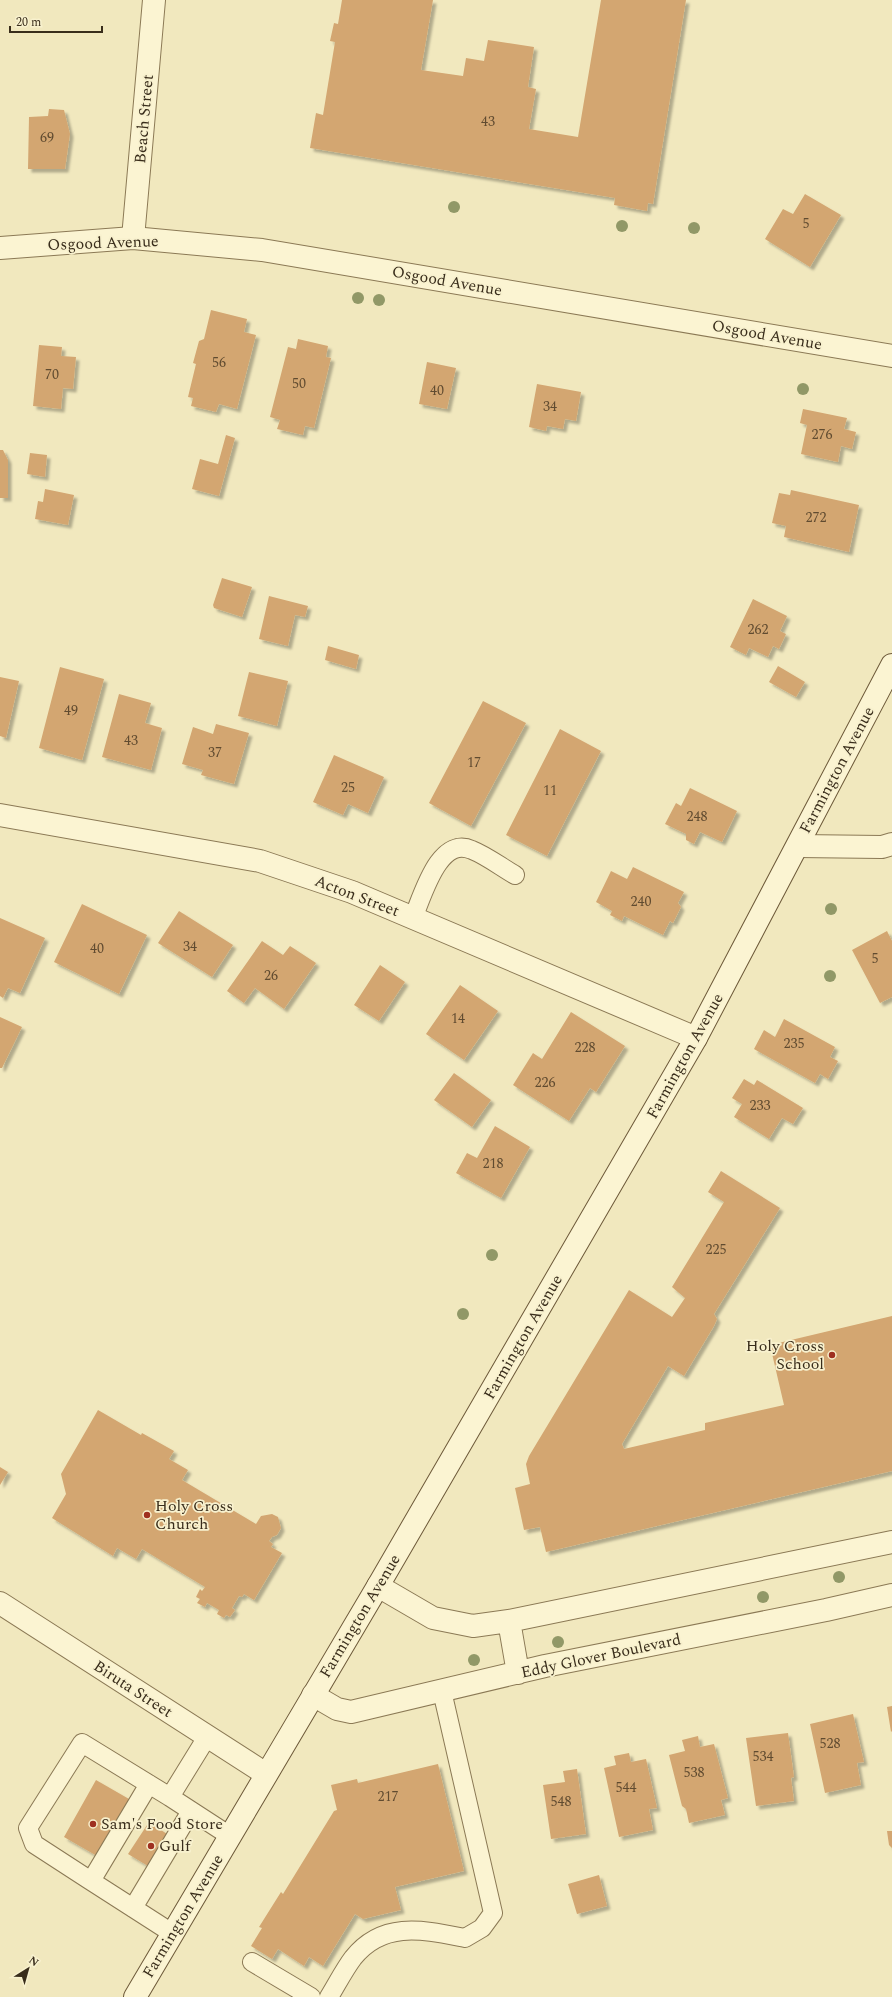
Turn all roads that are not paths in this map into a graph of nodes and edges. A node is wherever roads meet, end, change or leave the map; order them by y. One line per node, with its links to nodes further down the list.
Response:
1 (154, 0): 2 (street, Beach Street)
2 (133, 238): 3 (street, Osgood Avenue); 4 (street, Osgood Avenue)
3 (0, 248)
4 (892, 356)
5 (892, 665): 8 (street, Farmington Avenue)
6 (0, 815): 10 (street, Acton Street)
7 (892, 844): 8 (street)
8 (798, 846): 11 (street, Farmington Avenue)
9 (515, 875): 10 (lane)
10 (413, 918): 11 (street, Acton Street)
11 (696, 1038): 13 (street, Farmington Avenue)
12 (892, 1542): 16 (street)
13 (378, 1586): 16 (street); 19 (street, Farmington Avenue)
14 (892, 1595): 17 (street, Eddy Glover Boulevard)
15 (0, 1603): 20 (street, Biruta Street)
16 (509, 1622): 17 (street)
17 (518, 1673): 18 (street, Eddy Glover Boulevard)
18 (442, 1691): 19 (street, Eddy Glover Boulevard); 32 (lane)
19 (313, 1695): 21 (street, Farmington Avenue)
20 (207, 1736): 21 (street, Biruta Street); 23 (lane)
21 (266, 1774): 25 (street, Farmington Avenue)
22 (149, 1784): 23 (lane); 26 (lane); 26 (lane)
23 (170, 1797): 24 (lane)
24 (191, 1811): 25 (lane); 27 (lane)
25 (230, 1836): 28 (street, Farmington Avenue)
26 (91, 1881): 27 (lane)
27 (133, 1908): 28 (lane)
28 (172, 1933): 30 (street, Farmington Avenue)
29 (252, 1962): 31 (lane)
30 (135, 1997)
31 (311, 1997)
32 (329, 1997)

